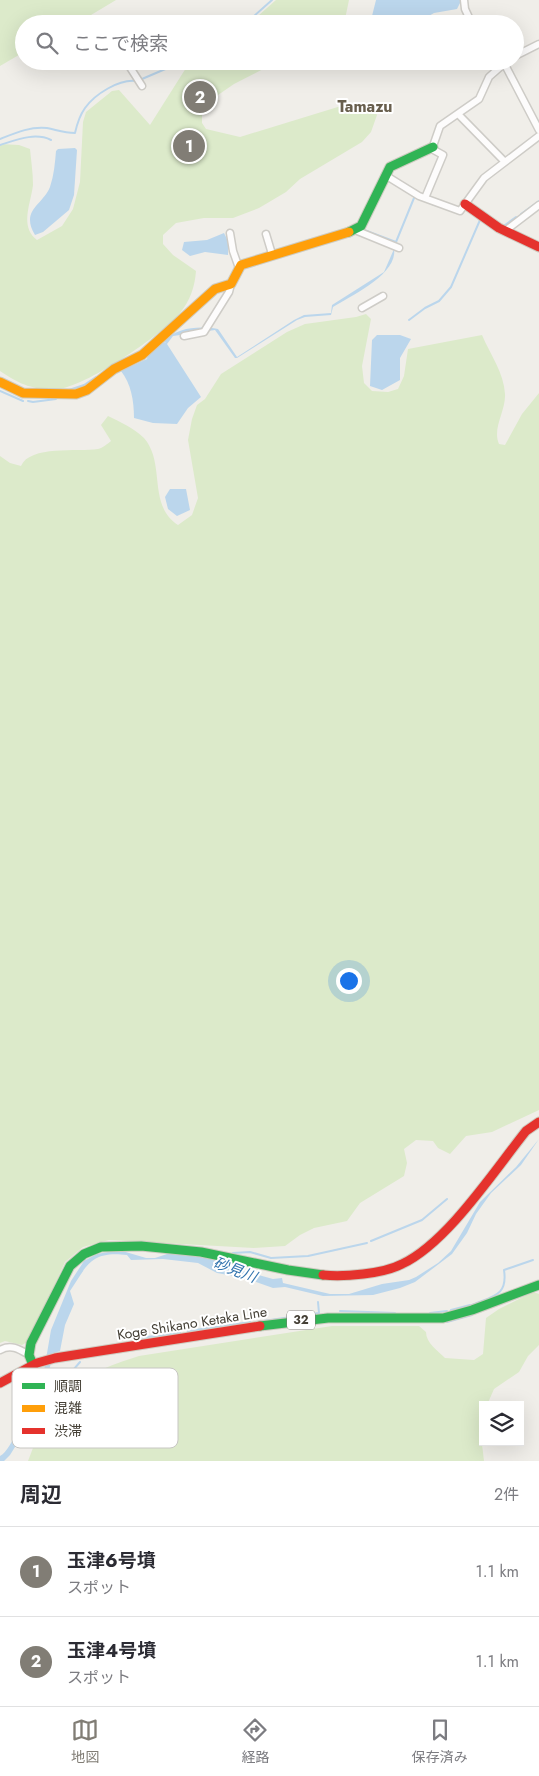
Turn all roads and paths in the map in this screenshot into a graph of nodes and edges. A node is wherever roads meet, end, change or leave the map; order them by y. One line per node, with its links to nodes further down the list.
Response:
1 (464, 0): 2 (street)
2 (468, 15)
3 (539, 44): 4 (street)
4 (524, 52)
5 (132, 70): 8 (street)
6 (496, 70): 9 (street)
7 (509, 70): 10 (street)
8 (142, 86)
9 (458, 114): 12 (street); 13 (street)
10 (539, 130)
11 (539, 136): 13 (street)
12 (432, 147): 14 (street); 15 (street)
13 (505, 162): 16 (street)
14 (385, 175): 15 (street); 18 (street)
15 (425, 198): 16 (street)
16 (465, 204): 19 (street)
17 (539, 206): 19 (street)
18 (355, 230): 23 (street); 24 (street)
19 (505, 231): 22 (street)
20 (230, 233): 25 (street)
21 (266, 234): 24 (street)
22 (539, 247)
23 (398, 248)
24 (272, 254): 25 (street)
25 (237, 264): 26 (street); 27 (street)
26 (229, 265)
27 (231, 284): 30 (street); 31 (street)
28 (382, 296): 29 (street)
29 (362, 308)
30 (184, 336)
31 (0, 382)
32 (539, 1122): 35 (street)
33 (539, 1285): 36 (street, Koge Shikano Ketaka Line / 32)
34 (0, 1350): 35 (street)
35 (29, 1356): 36 (street)
36 (35, 1364): 37 (street, Koge Shikano Ketaka Line / 32)
37 (28, 1368)
38 (12, 1376): 39 (street, Koge Shikano Ketaka Line / 32)
39 (0, 1383)

